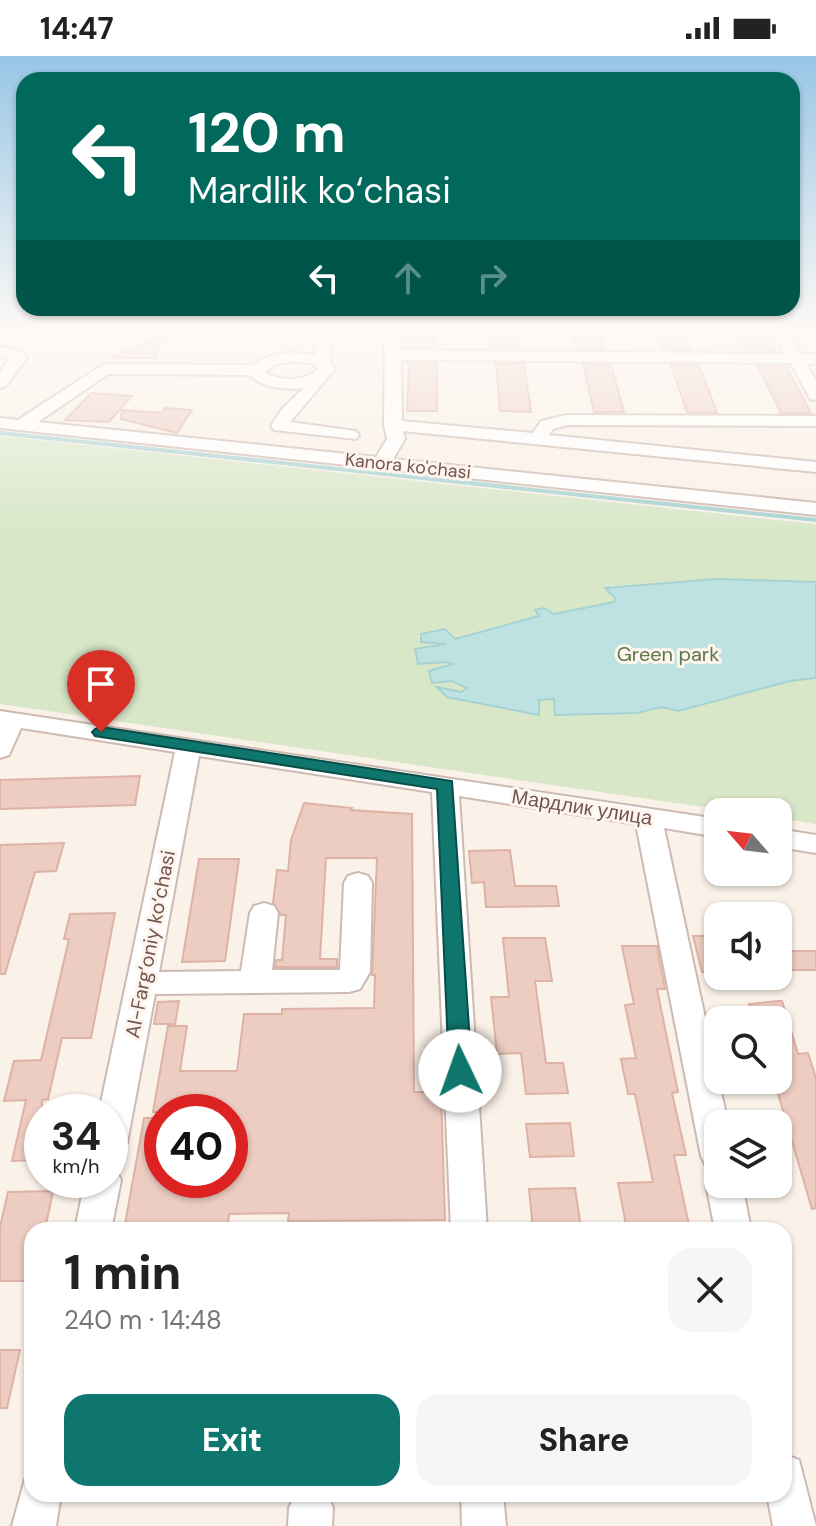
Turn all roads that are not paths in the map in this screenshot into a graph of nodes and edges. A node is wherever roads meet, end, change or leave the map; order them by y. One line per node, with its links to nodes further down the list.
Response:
1 (58, 401): 6 (street)
2 (302, 401): 8 (street)
3 (393, 401): 7 (street)
4 (816, 421): 9 (street)
5 (0, 423): 6 (street, Kanora ko'chasi)
6 (22, 425): 10 (street, Kanora ko'chasi)
7 (393, 425): 9 (street); 10 (street)
8 (350, 435)
9 (538, 439): 11 (street)
10 (381, 463): 12 (street, Kanora ko'chasi)
11 (816, 467)
12 (816, 509)
13 (6, 719): 14 (street, Мардлик улица); 15 (street)
14 (189, 745): 16 (street, Мардлик улица); 24 (street, Al-Farg‘oniy ko‘chasi)
15 (0, 750)
16 (445, 785): 17 (street, Мардлик улица); 30 (street)
17 (648, 817): 18 (street, Мардлик улица); 26 (street)
18 (704, 826)
19 (792, 840): 20 (street)
20 (816, 844)
21 (358, 883): 23 (street)
22 (264, 913): 23 (street)
23 (255, 982): 24 (street)
24 (142, 983): 25 (street, Al-Farg‘oniy ko‘chasi)
25 (120, 1094)
26 (709, 1110)
27 (99, 1198): 29 (street)
28 (727, 1198): 31 (street)
29 (95, 1222)
30 (469, 1222)
31 (731, 1222)
32 (38, 1502): 35 (street)
33 (482, 1502): 36 (street)
34 (790, 1502): 37 (street)
35 (34, 1526)
36 (484, 1526)
37 (795, 1526)

